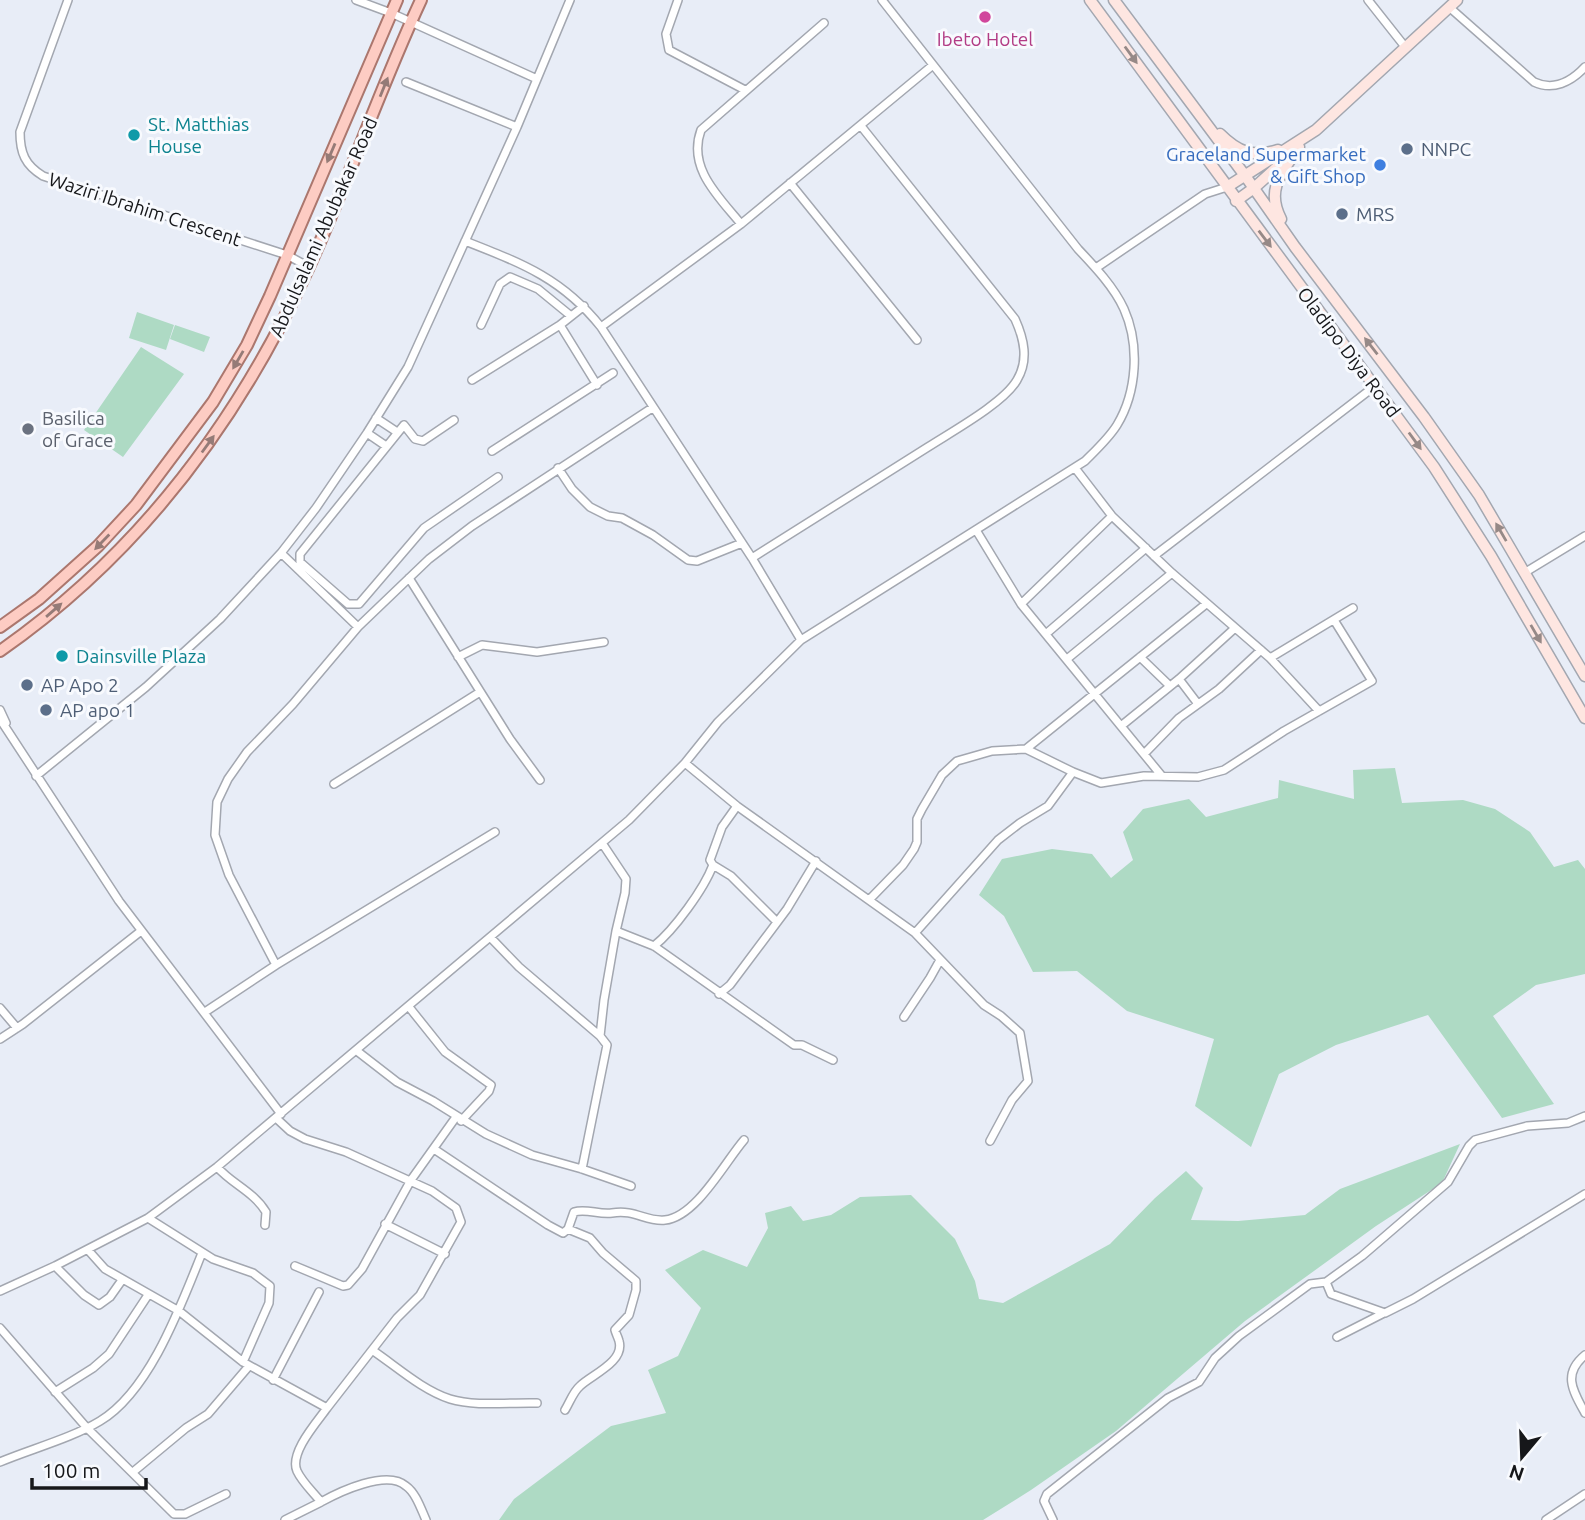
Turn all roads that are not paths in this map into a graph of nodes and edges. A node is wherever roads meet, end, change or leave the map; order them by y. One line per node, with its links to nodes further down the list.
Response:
1 (68, 0): 33 (street, Waziri Ibrahim Crescent)
2 (356, 0): 12 (street)
3 (397, 0): 12 (main road, Abdulsalami Abubakar Road)
4 (421, 0): 13 (main road, Abdulsalami Abubakar Road)
5 (570, 0): 18 (street)
6 (678, 0): 20 (street)
7 (882, 0): 16 (street)
8 (1090, 0): 27 (main road, Oladipo Diya Road, one-way to 27)
9 (1114, 0): 21 (main road, Oladipo Diya Road)
10 (1368, 0): 15 (street)
11 (1453, 4): 15 (main road); 17 (street)
12 (391, 13): 13 (street); 33 (main road, Abdulsalami Abubakar Road, one-way to 33)
13 (411, 22): 18 (street); 34 (main road, Abdulsalami Abubakar Road, one-way to 13)
14 (824, 23): 20 (street)
15 (1406, 48): 24 (main road)
16 (933, 65): 22 (street); 35 (street)
17 (1585, 67)
18 (537, 79): 23 (street)
19 (406, 82): 23 (street)
20 (745, 90): 30 (street)
21 (1199, 115): 24 (main road); 25 (main road, Oladipo Diya Road)
22 (861, 126): 26 (street); 63 (street)
23 (517, 127): 31 (street)
24 (1300, 143): 25 (main road); 28 (main road); 32 (main road)
25 (1246, 177): 27 (main road); 28 (main road, Oladipo Diya Road)
26 (790, 183): 30 (street); 41 (street)
27 (1227, 187): 29 (main road, Oladipo Diya Road); 35 (street)
28 (1254, 188): 29 (main road); 32 (main road, Oladipo Diya Road)
29 (1236, 201): 45 (main road, Oladipo Diya Road, one-way to 45)
30 (741, 223): 40 (street)
31 (465, 241): 36 (street); 47 (street)
32 (1295, 247): 65 (main road, Oladipo Diya Road, one-way to 32)
33 (287, 255): 34 (street, Waziri Ibrahim Crescent); 72 (main road, Abdulsalami Abubakar Road, one-way to 72)
34 (309, 267): 78 (main road, Abdulsalami Abubakar Road, one-way to 34)
35 (1096, 268): 54 (street)
36 (584, 306): 37 (street); 40 (street)
37 (571, 316): 38 (street); 39 (street)
38 (481, 325)
39 (560, 325): 43 (street); 44 (street)
40 (601, 327): 46 (street)
41 (918, 340)
42 (613, 373): 44 (street)
43 (471, 380)
44 (597, 384): 52 (street)
45 (1375, 386): 62 (street); 92 (main road, Oladipo Diya Road, one-way to 92)
46 (652, 408): 53 (street); 59 (street)
47 (376, 418): 49 (street); 50 (street)
48 (454, 420): 49 (street)
49 (397, 432): 51 (street)
50 (366, 433): 51 (street); 61 (street)
51 (386, 446): 55 (street)
52 (492, 451)
53 (558, 468): 59 (street); 66 (street)
54 (1075, 468): 56 (street); 57 (street)
55 (498, 477)
56 (1112, 516): 60 (street); 67 (street)
57 (976, 530): 67 (street); 75 (street)
58 (1585, 536): 65 (street)
59 (742, 543): 63 (street)
60 (1146, 548): 62 (street); 74 (street)
61 (281, 553): 71 (street); 100 (street)
62 (1154, 556): 64 (street)
63 (752, 558): 75 (street)
64 (1172, 573): 68 (street); 82 (street)
65 (1524, 573): 83 (main road, Oladipo Diya Road)
66 (409, 578): 71 (street); 79 (street)
67 (1021, 604): 74 (street)
68 (1206, 604): 73 (street); 80 (street)
69 (1353, 608): 70 (street)
70 (1334, 620): 81 (street); 90 (street)
71 (358, 627): 116 (street)
72 (0, 628)
73 (1235, 628): 77 (street); 84 (street)
74 (1047, 633): 82 (street)
75 (801, 640): 97 (street)
76 (604, 642): 79 (street)
77 (1261, 650): 81 (street); 88 (street)
78 (0, 652)
79 (458, 657): 86 (street)
80 (1140, 657): 85 (street); 87 (street)
81 (1270, 658): 90 (street)
82 (1067, 659): 87 (street)
83 (1585, 676)
84 (1179, 680): 85 (street); 88 (street)
85 (1170, 686): 93 (street)
86 (480, 692): 101 (street); 102 (street)
87 (1094, 694): 93 (street); 95 (street)
88 (1198, 704): 96 (street)
89 (0, 710): 94 (street)
90 (1319, 711): 99 (street)
91 (0, 719): 94 (street)
92 (1585, 719)
93 (1121, 726): 96 (street)
94 (10, 733): 100 (street)
95 (1026, 749): 98 (street); 108 (street)
96 (1144, 754): 99 (street)
97 (685, 763): 103 (street); 105 (street)
98 (1073, 772): 99 (street); 112 (street)
99 (1161, 775)
100 (36, 776): 110 (street)
101 (540, 780)
102 (334, 784)
103 (737, 806): 106 (street); 107 (street)
104 (495, 832): 116 (street)
105 (602, 843): 111 (street); 113 (street)
106 (816, 861): 108 (street); 109 (street)
107 (713, 865): 109 (street); 114 (street)
108 (870, 899): 112 (street)
109 (777, 922): 117 (street)
110 (141, 931): 120 (street); 122 (street)
111 (617, 931): 114 (street); 123 (street)
112 (915, 933): 115 (street)
113 (491, 938): 118 (street); 123 (street)
114 (654, 946): 117 (street)
115 (940, 960): 121 (street); 131 (street)
116 (276, 965): 120 (street)
117 (719, 994): 126 (street)
118 (409, 1007): 125 (street); 129 (street)
119 (0, 1008): 122 (street)
120 (205, 1012): 127 (street)
121 (904, 1017)
122 (17, 1028): 124 (street)
123 (600, 1036): 134 (street)
124 (0, 1039)
125 (357, 1051): 127 (street); 129 (street)
126 (833, 1060)
127 (279, 1116): 133 (street); 135 (street)
128 (1585, 1116): 148 (street)
129 (458, 1119): 132 (street); 134 (street)
130 (744, 1140): 141 (street)
131 (990, 1141)
132 (434, 1149): 135 (street); 141 (street)
133 (217, 1167): 138 (street); 140 (street)
134 (582, 1168): 136 (street)
135 (411, 1180): 139 (street); 144 (street)
136 (631, 1186)
137 (1585, 1194): 153 (street)
138 (148, 1218): 142 (street); 143 (street)
139 (385, 1224): 144 (street); 146 (street)
140 (265, 1225)
141 (568, 1229): 163 (street)
142 (88, 1250): 145 (street); 147 (street)
143 (202, 1253): 152 (street); 158 (street)
144 (445, 1254): 156 (street)
145 (55, 1266): 147 (street); 149 (street)
146 (295, 1266)
147 (122, 1280): 151 (street)
148 (1326, 1282): 153 (street); 173 (street)
149 (0, 1291)
150 (319, 1292): 159 (street)
151 (148, 1295): 152 (street); 160 (street)
152 (179, 1311): 158 (street); 165 (street)
153 (1385, 1313): 155 (street)
154 (0, 1328): 160 (street)
155 (1337, 1337)
156 (372, 1350): 161 (street); 162 (street)
157 (1585, 1355): 164 (street)
158 (246, 1364): 159 (street); 167 (street)
159 (272, 1380): 162 (street)
160 (55, 1392): 165 (street)
161 (537, 1403)
162 (327, 1408): 170 (street)
163 (565, 1410)
164 (1585, 1413)
165 (87, 1428): 166 (street); 167 (street)
166 (0, 1462)
167 (134, 1472): 168 (street)
168 (226, 1494)
169 (1585, 1494): 174 (street)
170 (320, 1502): 171 (street); 172 (street)
171 (285, 1520)
172 (426, 1520)
173 (1053, 1520)
174 (1546, 1520)

